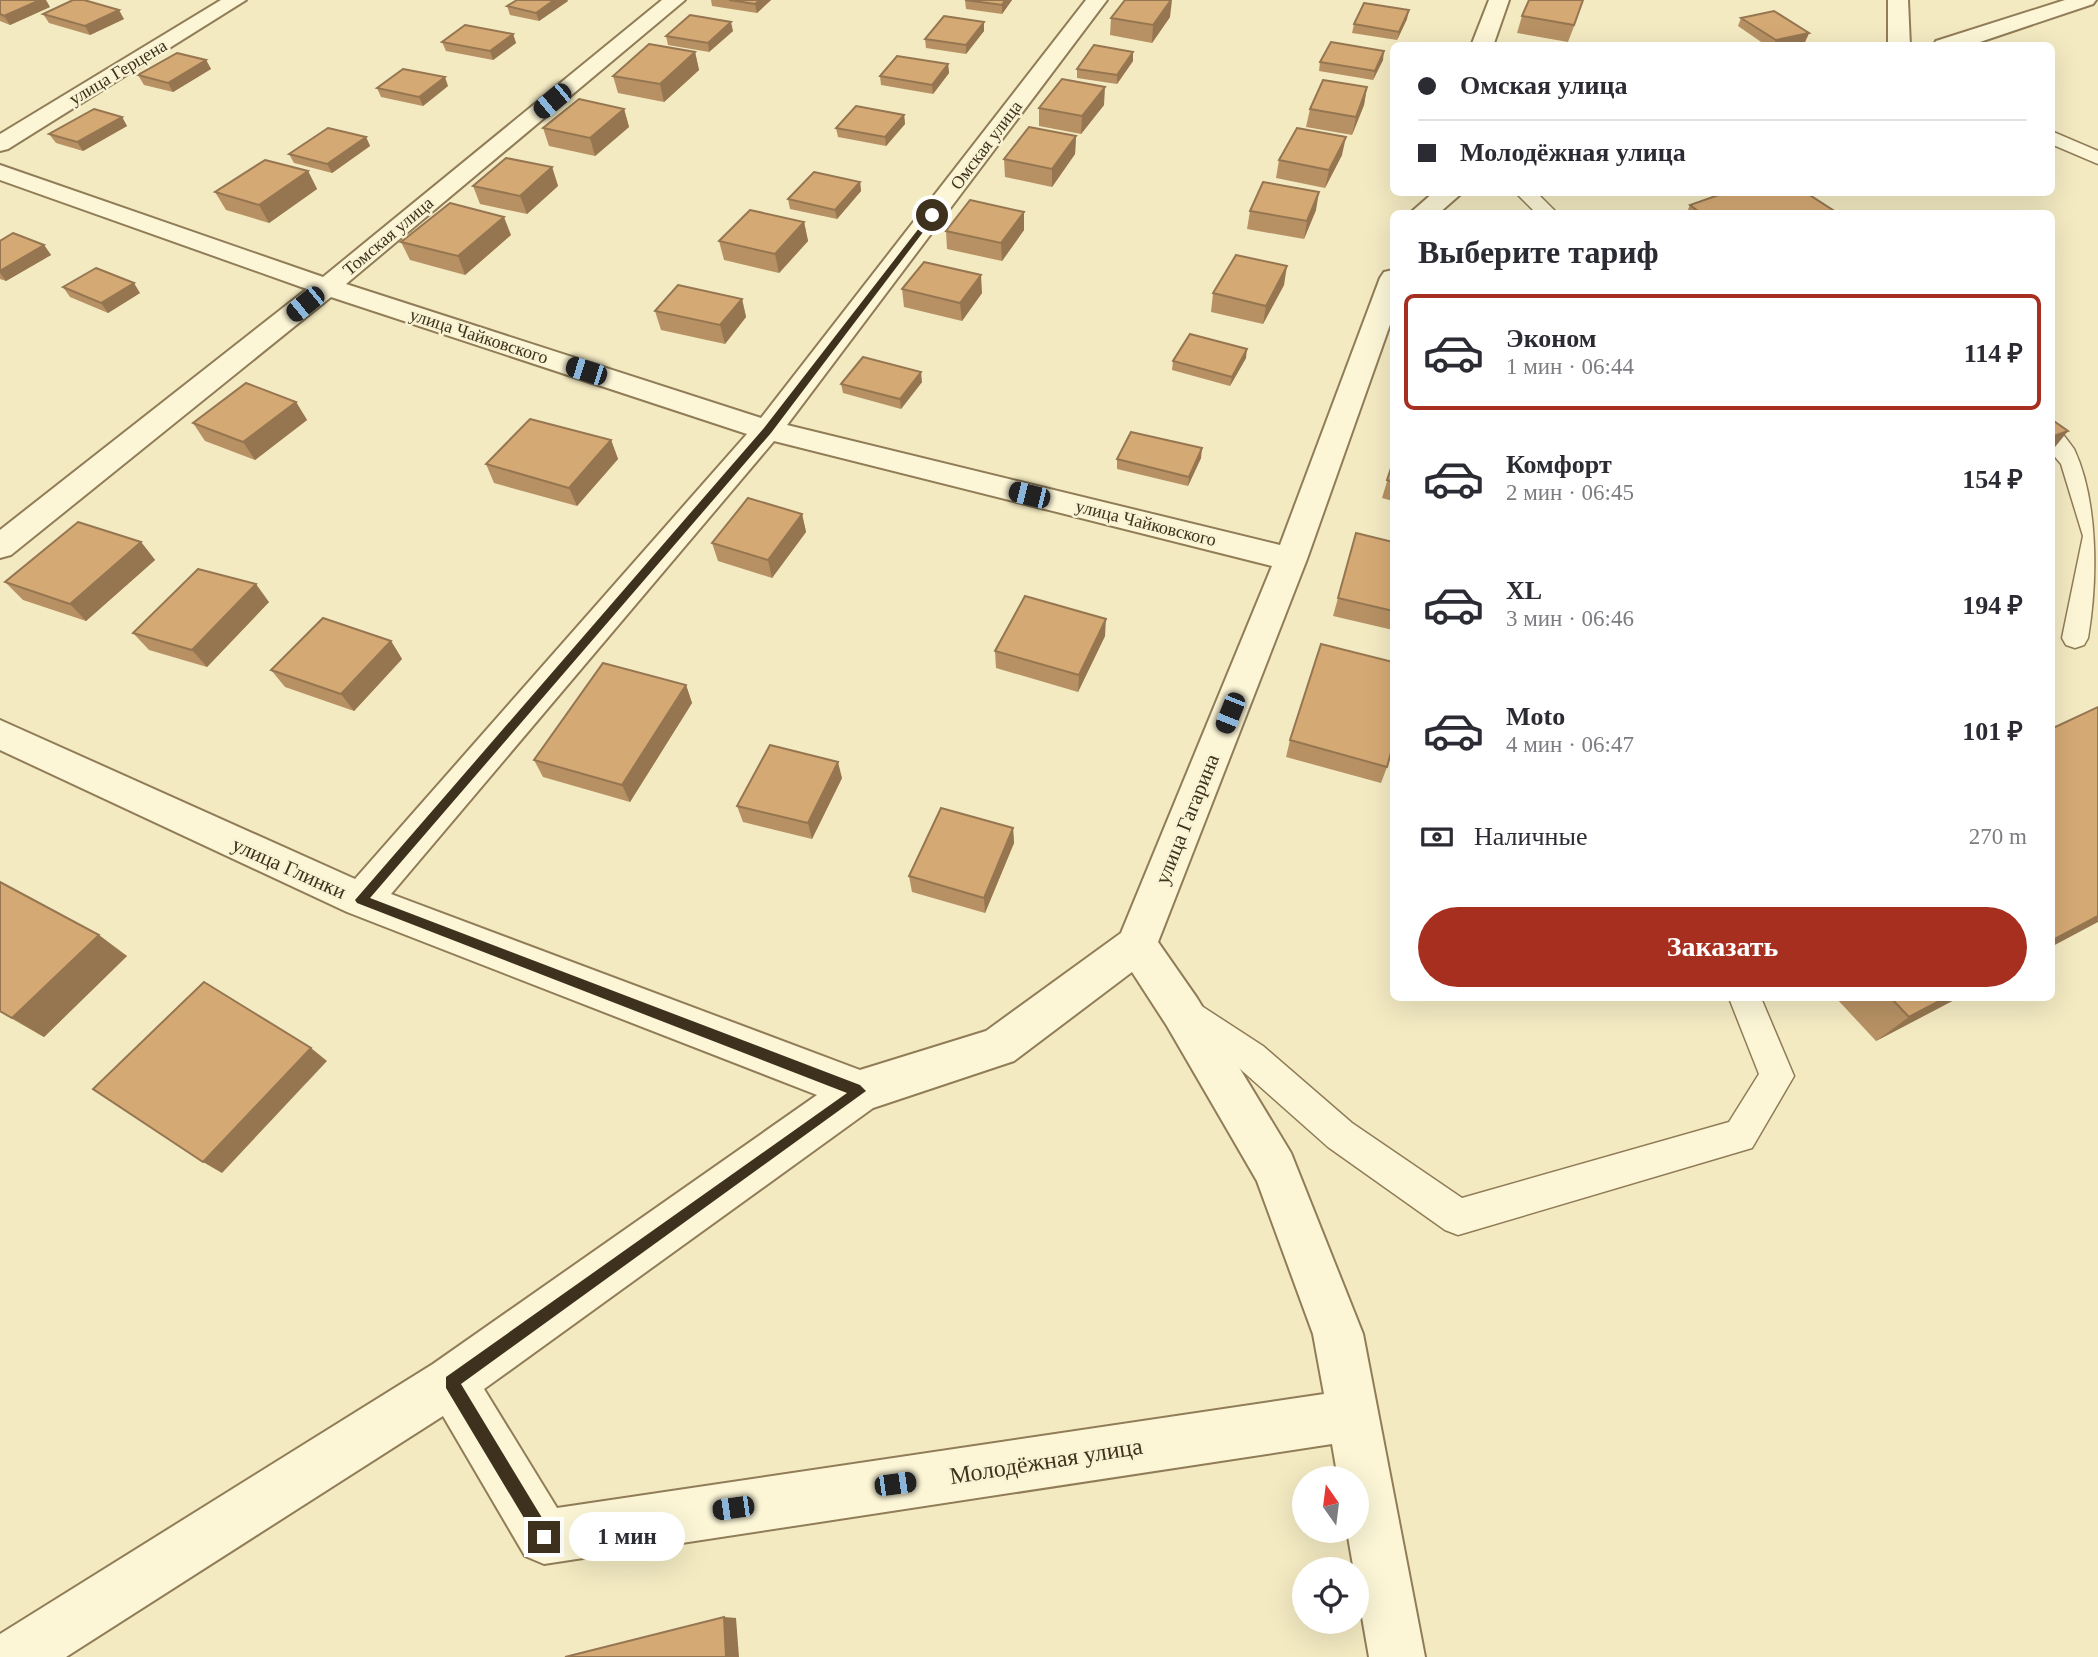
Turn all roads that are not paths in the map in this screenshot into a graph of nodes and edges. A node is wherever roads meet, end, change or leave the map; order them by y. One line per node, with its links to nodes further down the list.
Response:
1 (236, 0): 11 (street, улица Герцена)
2 (675, 0): 19 (street, Томская улица)
3 (1097, 0): 20 (street, Омская улица)
4 (1499, 0): 7 (street)
5 (1898, 0): 8 (street)
6 (2086, 0): 9 (street)
7 (1483, 42)
8 (1899, 42)
9 (1956, 42)
10 (2055, 139): 12 (lane)
11 (0, 144)
12 (2098, 158)
13 (0, 172): 19 (street, улица Чайковского)
14 (1445, 196): 16 (street)
15 (1529, 196): 17 (lane)
16 (1425, 210)
17 (1544, 210)
18 (1390, 286): 23 (street, улица Гагарина)
19 (327, 287): 20 (street, улица Чайковского); 22 (street, Томская улица)
20 (768, 430): 23 (street, улица Чайковского); 26 (street, Омская улица)
21 (2055, 440): 24 (lane)
22 (0, 547)
23 (1291, 558): 27 (street, улица Гагарина)
24 (2075, 638)
25 (0, 734): 26 (street, улица Глинки)
26 (361, 900): 30 (street, улица Глинки)
27 (1137, 945): 29 (street); 30 (street)
28 (1746, 1001): 29 (lane)
29 (1181, 1012): 32 (street)
30 (860, 1091): 31 (street)
31 (451, 1382): 32 (street, Молодёжная улица); 33 (street)
32 (1353, 1415): 34 (street)
33 (15, 1657)
34 (1397, 1657)

